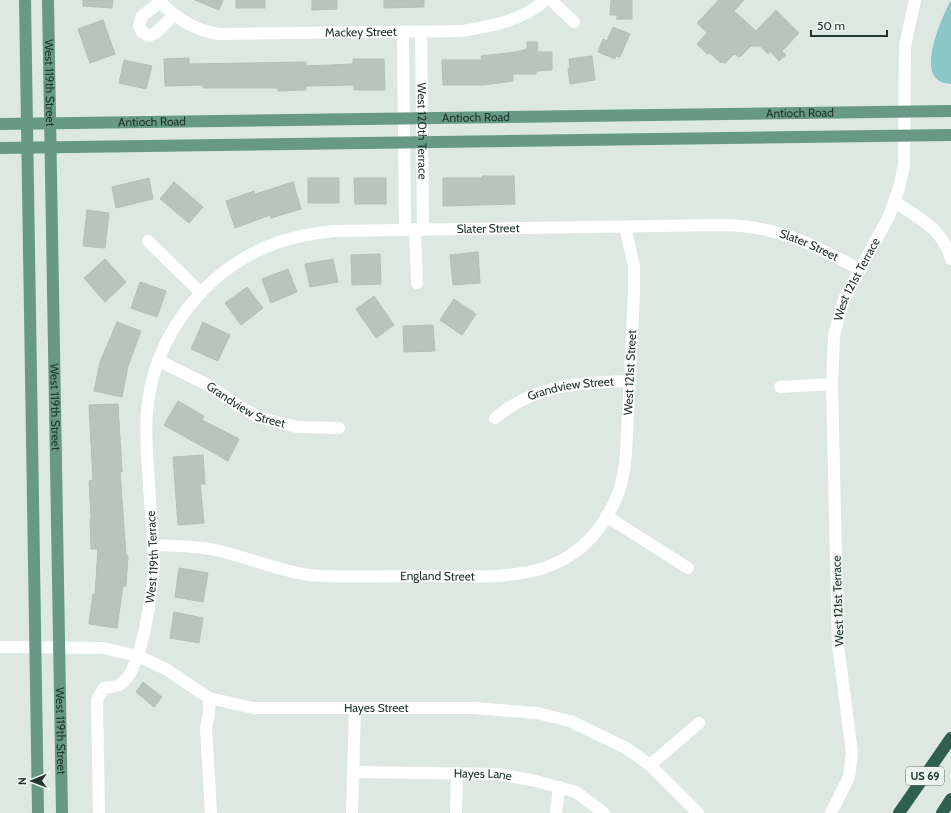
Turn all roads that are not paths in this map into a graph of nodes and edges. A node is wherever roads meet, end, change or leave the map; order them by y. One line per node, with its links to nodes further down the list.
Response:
1 (25, 0): 16 (main road, West 119th Street)
2 (48, 0): 17 (main road, West 119th Street)
3 (545, 0): 10 (street, Mackey Street)
4 (551, 0): 8 (street)
5 (915, 0): 12 (street, West 121st Terrace)
6 (159, 1): 7 (street); 7 (street)
7 (174, 15): 9 (street, Mackey Street)
8 (574, 22)
9 (403, 32): 10 (street, Mackey Street); 13 (street, West 120th Terrace)
10 (421, 32): 14 (street, West 120th Terrace)
11 (951, 111): 12 (main road, Antioch Road)
12 (904, 112): 14 (main road, Antioch Road); 19 (street, West 121st Terrace)
13 (404, 119): 14 (main road, Antioch Road); 17 (main road, Antioch Road); 20 (street, West 120th Terrace)
14 (422, 119): 21 (street, West 120th Terrace)
15 (0, 124): 16 (main road, Antioch Road)
16 (27, 124): 17 (main road, Antioch Road); 22 (main road, West 119th Street)
17 (50, 124): 23 (main road, West 119th Street)
18 (951, 135): 19 (main road, Antioch Road)
19 (904, 136): 21 (main road, Antioch Road); 25 (street, West 121st Terrace)
20 (404, 142): 21 (main road, Antioch Road); 23 (main road, Antioch Road); 27 (street, West 120th Terrace)
21 (422, 142): 27 (street, West 120th Terrace)
22 (28, 147): 23 (main road, Antioch Road); 24 (main road, Antioch Road); 43 (main road, West 119th Street)
23 (51, 147): 44 (main road, West 119th Street)
24 (0, 148)
25 (895, 202): 29 (street); 30 (street, West 121st Terrace)
26 (625, 227): 27 (street, Slater Street); 30 (street, Slater Street); 34 (street, West 121st Street)
27 (414, 230): 31 (street, West 120th Terrace); 32 (street, Slater Street)
28 (148, 241): 32 (street)
29 (951, 258)
30 (859, 269): 35 (street, West 121st Terrace)
31 (416, 283)
32 (201, 293): 33 (street, West 119th Terrace)
33 (159, 361): 38 (street, Grandview Street); 40 (street, West 119th Terrace)
34 (630, 381): 37 (street, Grandview Street); 39 (street, West 121st Street)
35 (832, 384): 36 (street); 64 (street, West 121st Terrace)
36 (780, 387)
37 (495, 418)
38 (338, 428)
39 (606, 516): 40 (street, England Street); 41 (street)
40 (153, 545): 45 (street, West 119th Terrace)
41 (688, 568)
42 (0, 646): 43 (street, Hayes Street)
43 (34, 646): 44 (street, Hayes Street); 55 (main road, West 119th Street)
44 (58, 646): 45 (street, Hayes Street); 56 (main road, West 119th Street)
45 (138, 656): 46 (street, Hayes Street); 57 (street, West 119th Terrace)
46 (209, 698): 47 (street, Hayes Street); 58 (street)
47 (355, 708): 50 (street, Hayes Street); 51 (street)
48 (699, 723): 50 (street)
49 (951, 738): 65 (highway, US 69)
50 (650, 765): 63 (street, Hayes Street)
51 (353, 772): 52 (street, Hayes Lane); 59 (street)
52 (458, 773): 53 (street, Hayes Lane); 60 (street)
53 (559, 788): 61 (street); 62 (street, Hayes Lane)
54 (951, 800): 66 (highway, US 69)
55 (38, 813)
56 (62, 813)
57 (99, 813)
58 (211, 813)
59 (352, 813)
60 (456, 813)
61 (556, 813)
62 (604, 813)
63 (698, 813)
64 (831, 813)
65 (899, 813)
66 (942, 813)

